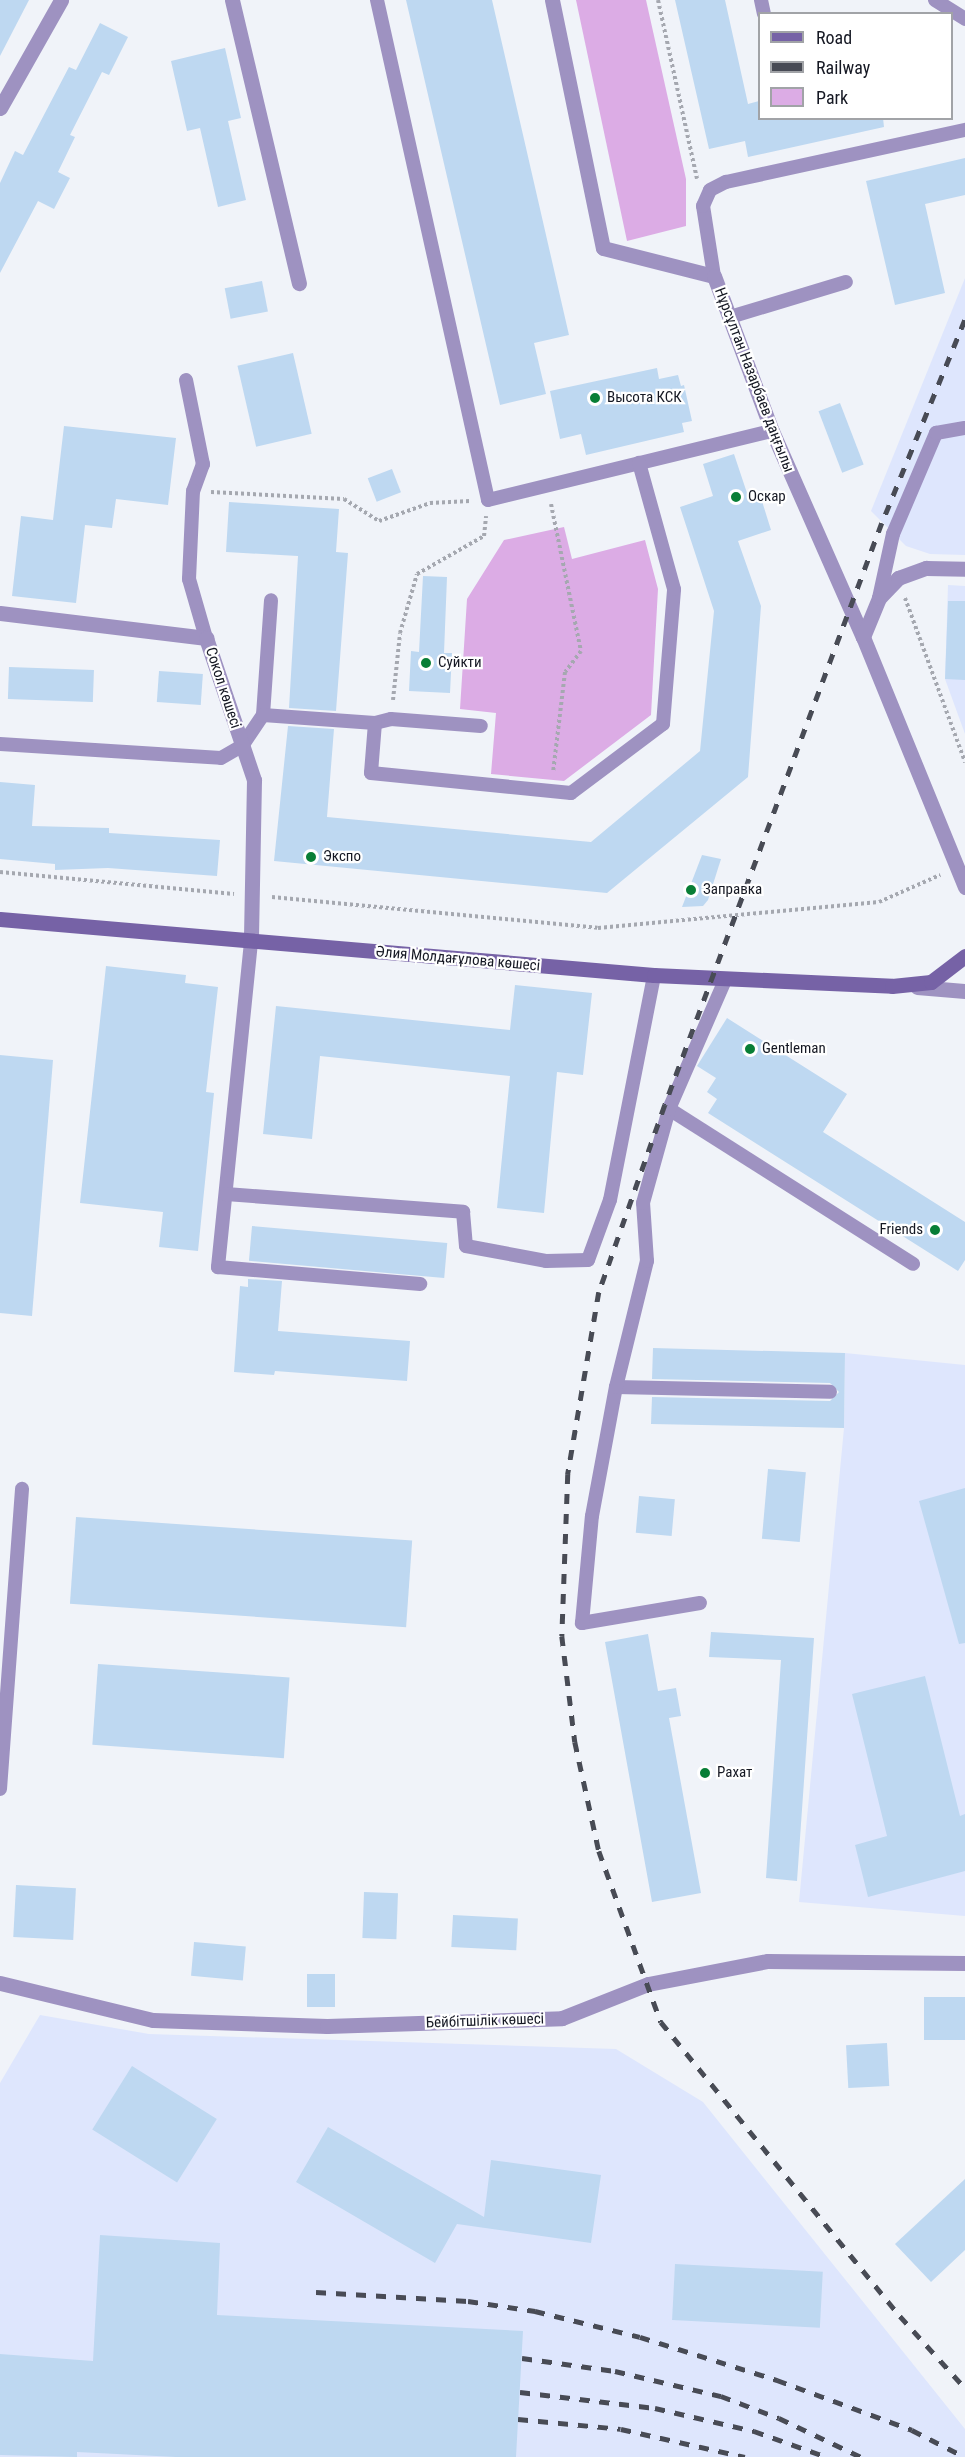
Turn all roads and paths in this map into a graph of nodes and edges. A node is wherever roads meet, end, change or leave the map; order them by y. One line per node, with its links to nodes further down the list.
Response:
1 (61, 0): 8 (street)
2 (232, 0): 13 (street)
3 (377, 0): 21 (lane)
4 (552, 0): 11 (street, Нұрсұлтан Назарбаев даңғылы)
5 (658, 0): 10 (path)
6 (935, 0): 7 (lane)
7 (965, 19)
8 (0, 108)
9 (965, 130): 10 (lane)
10 (703, 206): 11 (lane)
11 (714, 276): 14 (street, Нұрсұлтан Назарбаев даңғылы)
12 (846, 282): 14 (lane)
13 (299, 283)
14 (730, 317): 17 (street, Нұрсұлтан Назарбаев даңғылы)
15 (186, 380): 20 (lane)
16 (965, 428): 24 (lane)
17 (772, 431): 18 (lane); 27 (street, Нұрсұлтан Назарбаев даңғылы)
18 (639, 463): 19 (lane); 36 (lane)
19 (547, 485): 21 (lane); 36 (path)
20 (193, 491): 21 (path); 28 (lane)
21 (488, 500): 30 (path)
22 (965, 570): 23 (street)
23 (898, 578): 24 (street); 35 (path)
24 (879, 598): 27 (street)
25 (271, 600): 29 (lane)
26 (0, 613): 28 (street, Сокол көшесі)
27 (863, 637): 37 (street, Нұрсұлтан Назарбаев даңғылы)
28 (206, 638): 34 (street, Сокол көшесі)
29 (263, 715): 31 (lane); 34 (lane)
30 (391, 719): 31 (lane); 32 (lane)
31 (375, 723): 36 (lane)
32 (481, 726)
33 (0, 744): 34 (lane)
34 (242, 746): 40 (street, Сокол көшесі)
35 (965, 762)
36 (551, 791)
37 (961, 869): 39 (street, Нұрсұлтан Назарбаев даңғылы); 40 (path)
38 (0, 872): 40 (path)
39 (965, 888)
40 (252, 896): 42 (street, Сокол көшесі)
41 (0, 919): 42 (main road, Әлия Молдағұлова көшесі)
42 (251, 942): 44 (main road, Әлия Молдағұлова көшесі); 49 (lane)
43 (965, 956): 46 (main road)
44 (654, 975): 45 (main road, Әлия Молдағұлова көшесі); 49 (lane)
45 (725, 980): 46 (main road, Әлия Молдағұлова көшесі); 48 (lane)
46 (917, 987): 47 (street)
47 (965, 991)
48 (669, 1109): 50 (lane); 52 (lane)
49 (226, 1194): 51 (lane)
50 (913, 1264)
51 (420, 1284)
52 (616, 1387): 53 (lane); 55 (lane)
53 (830, 1392)
54 (22, 1490): 56 (lane)
55 (700, 1603)
56 (0, 1789)
57 (965, 1963): 58 (street, Бейбітшілік көшесі)
58 (0, 1983)

